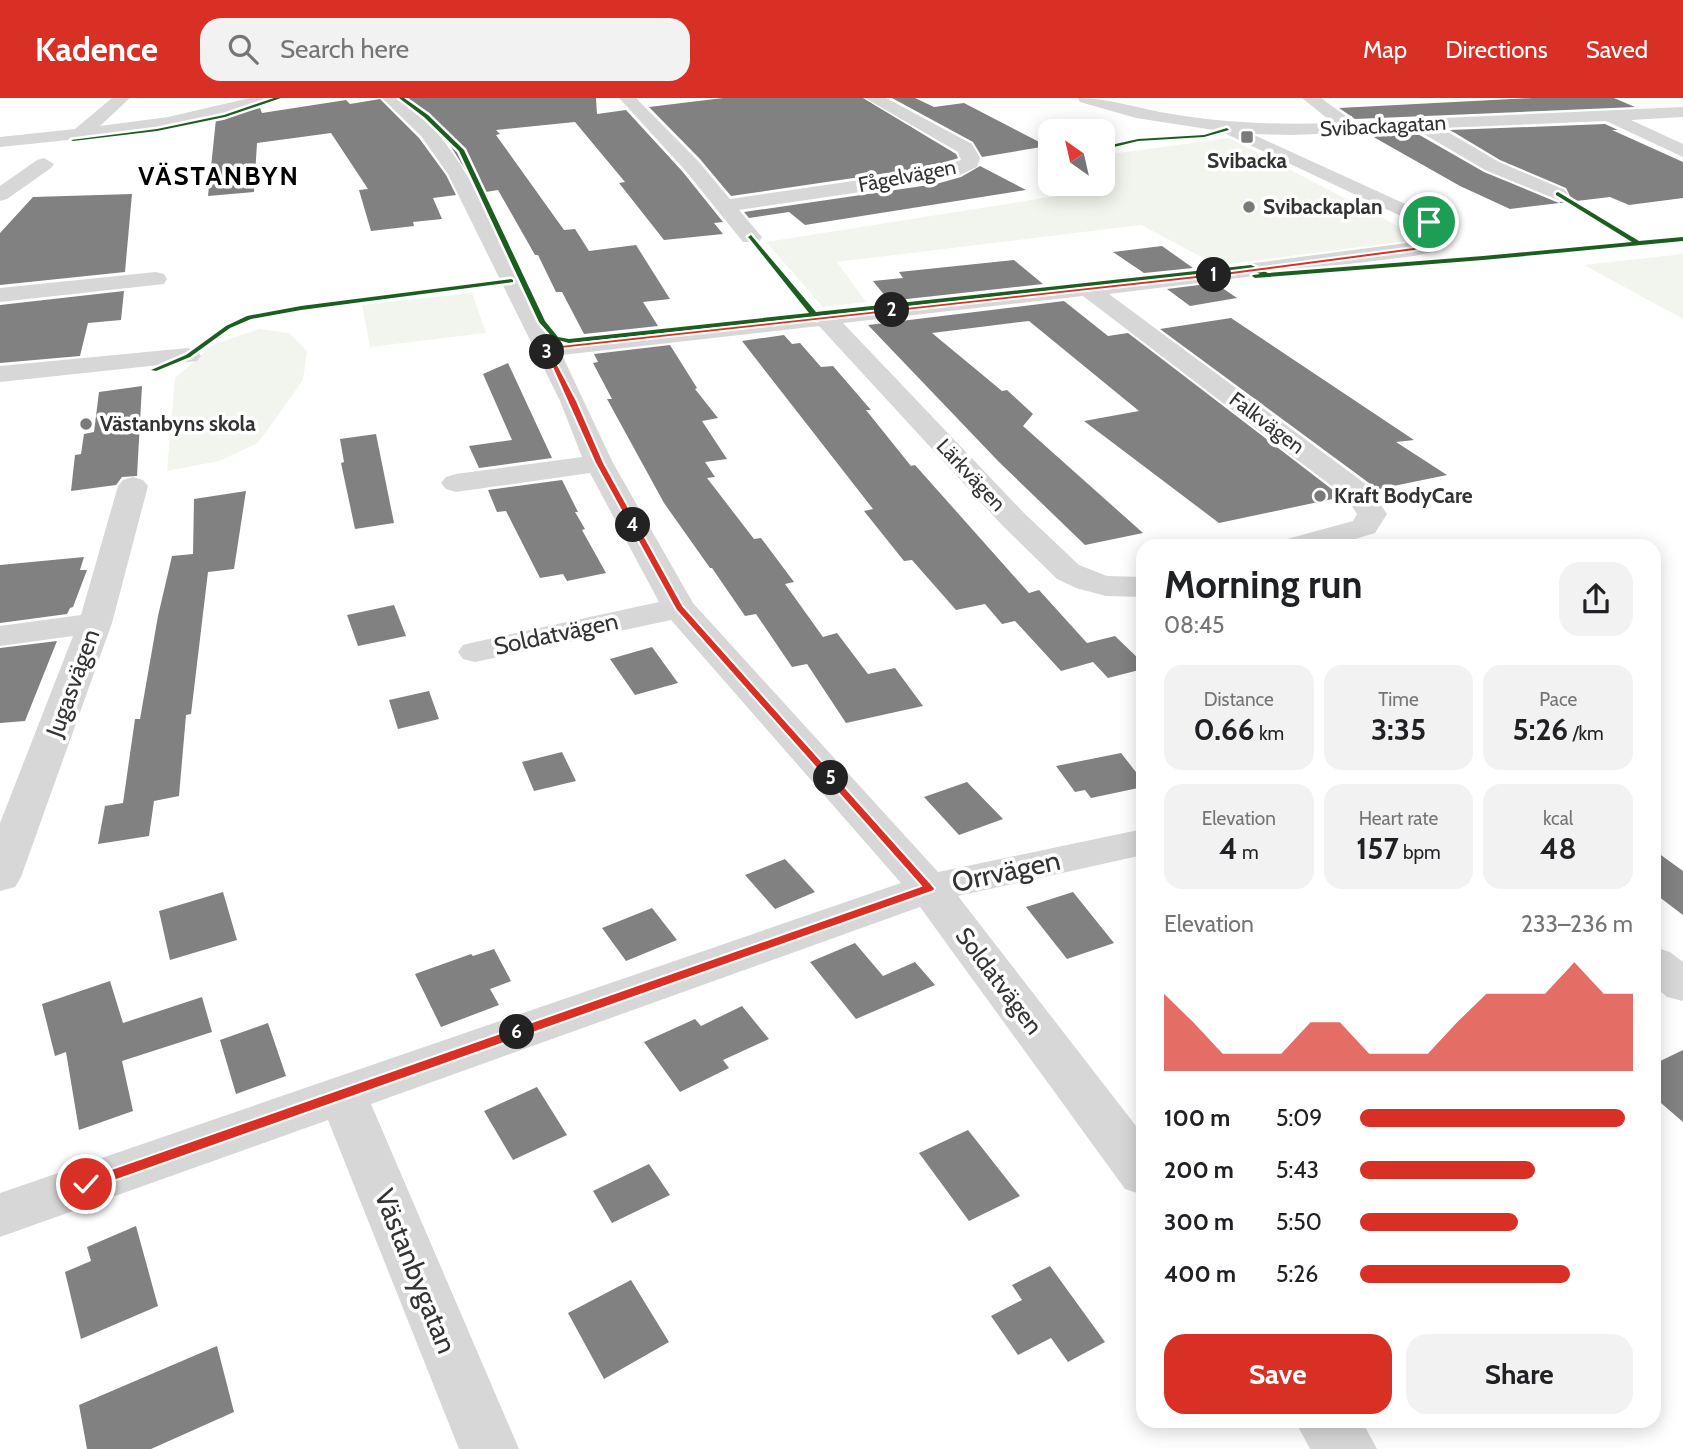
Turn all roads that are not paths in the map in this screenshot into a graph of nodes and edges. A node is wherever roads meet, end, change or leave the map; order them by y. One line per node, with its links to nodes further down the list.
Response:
1 (122, 98): 16 (street)
2 (268, 98): 16 (street)
3 (390, 98): 28 (street, Soldatvägen)
4 (627, 98): 5 (street); 22 (street)
5 (639, 98)
6 (873, 98): 22 (street, Fågelvägen)
7 (1086, 98): 15 (street, Svibackagatan)
8 (1310, 98): 14 (street)
9 (1535, 103): 12 (street)
10 (1683, 112): 11 (street, Svibackagatan)
11 (1608, 116): 12 (street, Svibackagatan); 18 (street)
12 (1565, 117): 13 (street, Svibackagatan)
13 (1420, 124): 14 (street, Svibackagatan); 20 (street)
14 (1351, 128): 15 (street, Svibackagatan)
15 (1227, 129): 25 (street)
16 (80, 134): 17 (street)
17 (0, 142)
18 (1683, 151)
19 (44, 164): 21 (street)
20 (1559, 194)
21 (0, 195)
22 (724, 206): 23 (street)
23 (751, 237)
24 (156, 279): 26 (street)
25 (1088, 289): 27 (street); 34 (street, Falkvägen)
26 (0, 295)
27 (825, 318): 28 (street); 35 (street, Lärkvägen)
28 (545, 349): 31 (street, Soldatvägen)
29 (188, 356): 30 (street)
30 (0, 374)
31 (599, 463): 32 (street); 36 (street, Soldatvägen)
32 (456, 483)
33 (133, 485): 37 (street, Jugasvägen)
34 (1322, 539)
35 (1136, 587)
36 (679, 608): 39 (street, Soldatvägen); 42 (street, Soldatvägen)
37 (95, 623): 38 (street); 41 (street, Jugasvägen)
38 (0, 636)
39 (475, 652)
40 (1136, 844): 42 (street, Orrvägen)
41 (0, 877)
42 (929, 888): 45 (street, Orrvägen); 46 (street, Soldatvägen)
43 (1661, 968): 44 (street)
44 (1683, 985)
45 (342, 1094): 47 (street, Orrvägen); 49 (street, Västanbygatan)
46 (1136, 1165)
47 (0, 1215)
48 (1330, 1428): 50 (street)
49 (489, 1449)
50 (1347, 1449)

